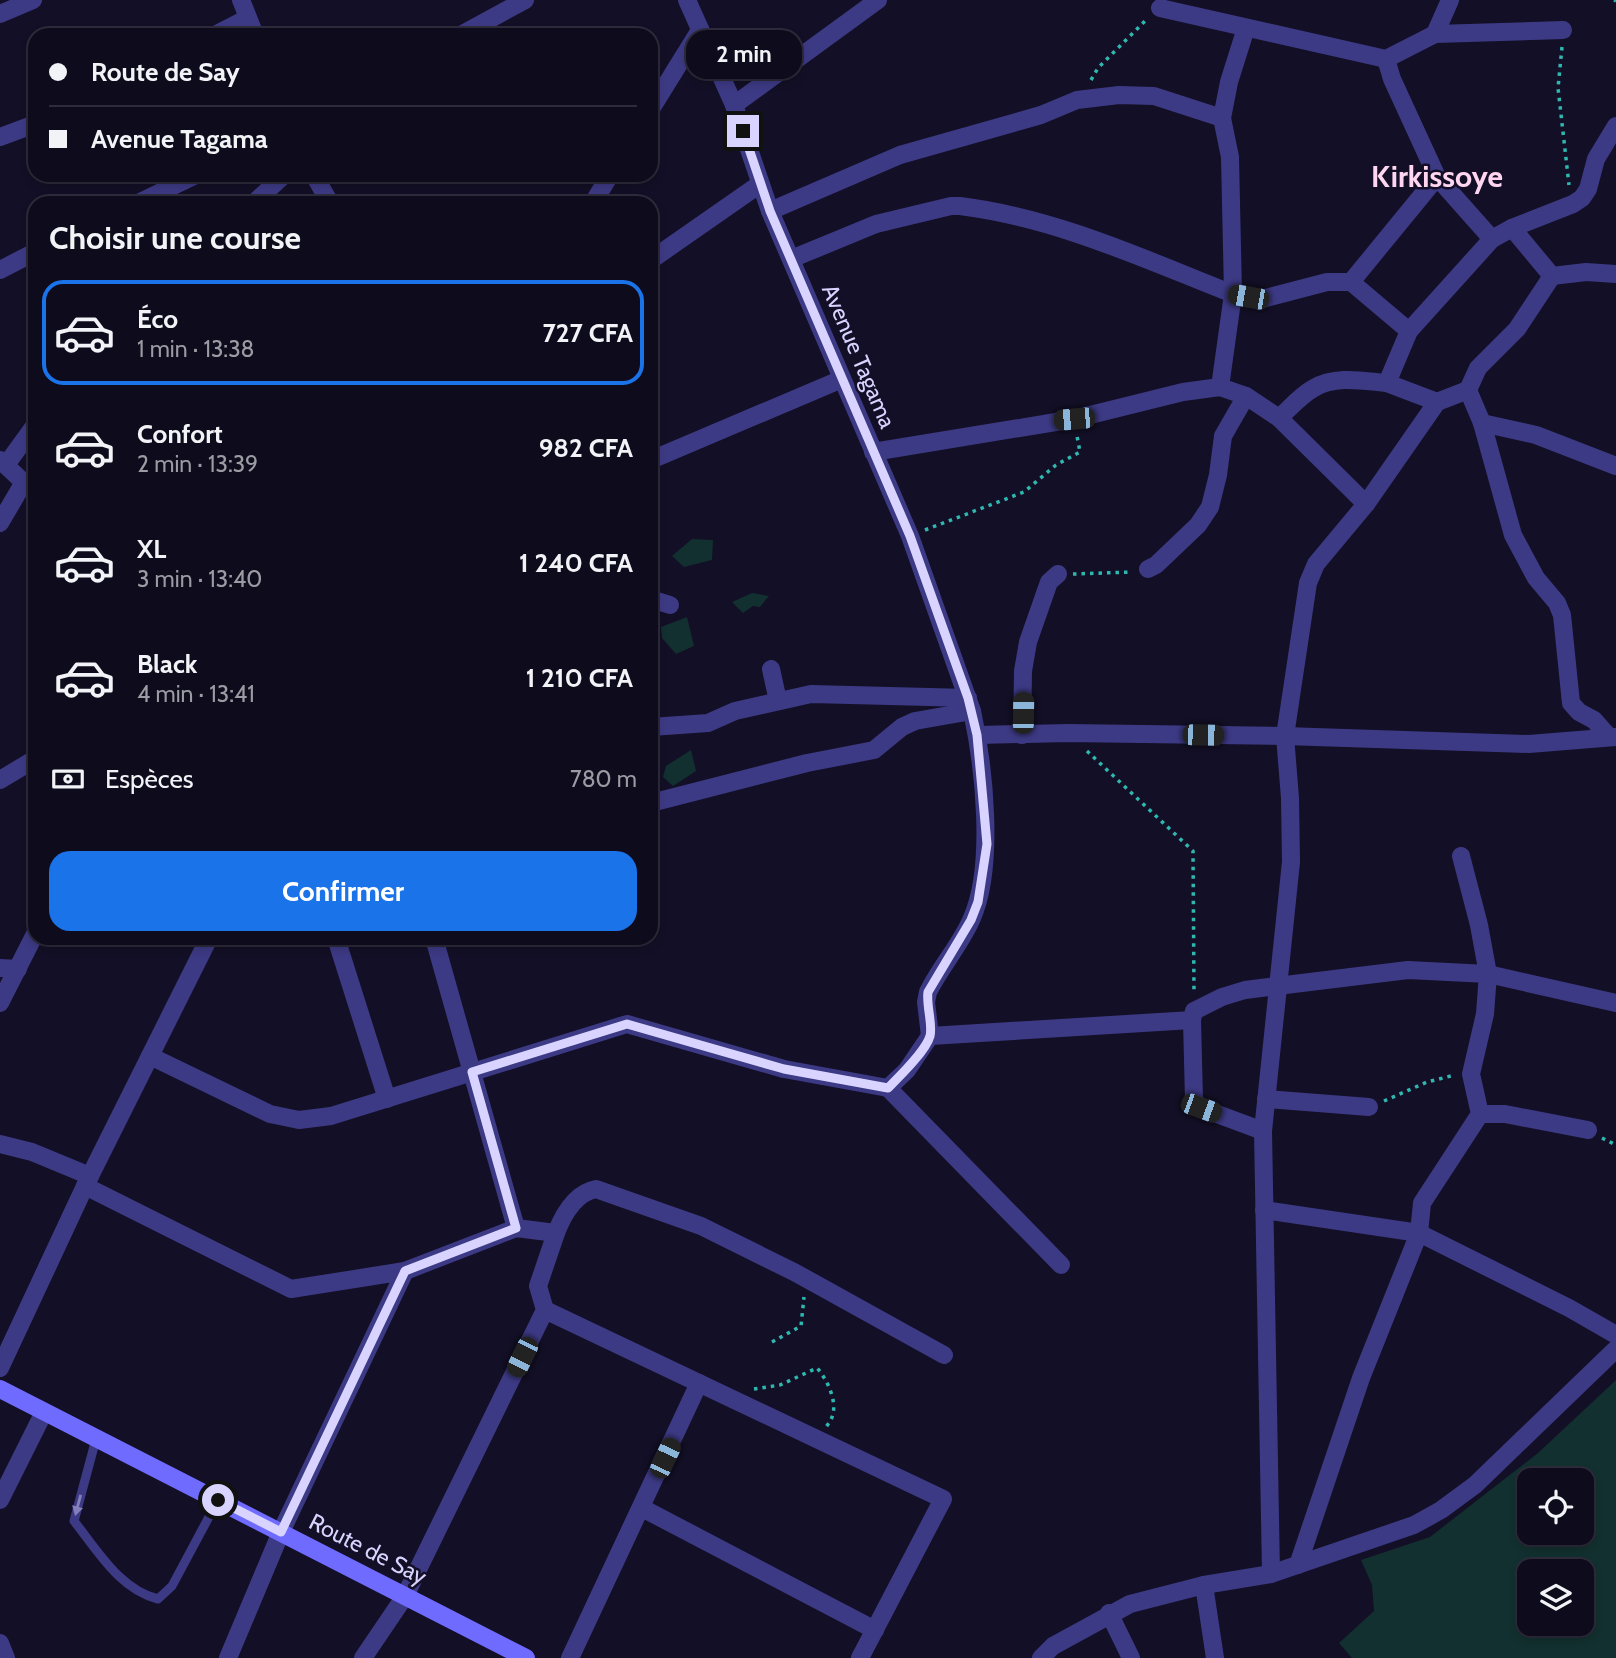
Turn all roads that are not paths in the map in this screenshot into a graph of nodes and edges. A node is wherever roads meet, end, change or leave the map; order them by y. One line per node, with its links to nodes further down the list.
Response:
1 (33, 0): 8 (street)
2 (241, 0): 9 (street)
3 (525, 0): 10 (street)
4 (687, 0): 12 (street, Avenue Tagama)
5 (878, 0): 17 (street)
6 (1450, 0): 14 (street)
7 (1160, 5): 11 (street)
8 (0, 15)
9 (252, 27)
10 (474, 28)
11 (1246, 28): 15 (street); 18 (street)
12 (700, 30): 16 (street); 17 (street, Avenue Tagama)
13 (1563, 30): 14 (street)
14 (1435, 34): 15 (street)
15 (1386, 59): 22 (street)
16 (658, 98)
17 (734, 104): 25 (street, Avenue Tagama)
18 (1222, 118): 28 (street); 38 (street)
19 (28, 127): 21 (street)
20 (1616, 127): 29 (street)
21 (0, 137)
22 (1437, 177): 30 (street); 37 (street)
23 (182, 182): 26 (street)
24 (276, 182): 27 (street)
25 (760, 184): 28 (street, Avenue Tagama); 31 (street)
26 (152, 196)
27 (262, 196)
28 (770, 211): 33 (street, Avenue Tagama)
29 (1512, 228): 30 (street); 36 (street)
30 (1492, 239): 39 (street)
31 (658, 255)
32 (28, 257): 34 (street)
33 (791, 259): 38 (street); 40 (street, Avenue Tagama)
34 (0, 271)
35 (1616, 274): 36 (street)
36 (1552, 276): 43 (street)
37 (1351, 282): 38 (street); 39 (street)
38 (1233, 294): 42 (street)
39 (1409, 331): 41 (street)
40 (842, 379): 49 (street, Avenue Tagama); 50 (street)
41 (1387, 383): 45 (street); 46 (street)
42 (1220, 387): 44 (street); 49 (street)
43 (1468, 390): 45 (street); 47 (street)
44 (1246, 396): 46 (street); 57 (street)
45 (1437, 402): 55 (street)
46 (1279, 418): 55 (street)
47 (1482, 423): 52 (street); 68 (street)
48 (28, 433): 51 (street)
49 (873, 452): 63 (street, Avenue Tagama)
50 (658, 457)
51 (3, 462): 53 (street)
52 (1616, 466)
53 (28, 485)
54 (28, 489): 56 (street)
55 (1366, 504): 67 (street)
56 (0, 523)
57 (1148, 569)
58 (1058, 575): 65 (street)
59 (658, 601): 60 (street)
60 (670, 605)
61 (771, 669): 62 (street)
62 (778, 701): 63 (street); 64 (street)
63 (970, 705): 66 (street, Avenue Tagama); 71 (street)
64 (658, 727)
65 (1022, 734): 66 (street); 67 (street)
66 (977, 735): 83 (street, Avenue Tagama)
67 (1285, 736): 68 (street); 79 (street)
68 (1612, 737)
69 (28, 763): 70 (street)
70 (0, 780)
71 (658, 801)
72 (1461, 856): 78 (street)
73 (28, 943): 77 (street)
74 (206, 945): 84 (street)
75 (338, 945): 87 (street)
76 (436, 945): 85 (street)
77 (9, 968): 80 (street)
78 (1488, 974): 79 (street); 81 (street); 90 (street)
79 (1278, 985): 82 (street); 88 (street)
80 (0, 1003)
81 (1616, 1003)
82 (1193, 1015): 83 (street); 92 (street)
83 (930, 1036): 86 (street)
84 (150, 1056): 87 (street); 94 (street)
85 (472, 1072): 86 (street); 87 (street); 96 (street)
86 (888, 1088): 99 (street)
87 (387, 1099)
88 (1266, 1099): 89 (street); 92 (street)
89 (1369, 1107)
90 (1480, 1114): 91 (street); 98 (street)
91 (1588, 1130)
92 (1263, 1131): 95 (street)
93 (0, 1144): 94 (street)
94 (87, 1181): 100 (street); 105 (street)
95 (1264, 1210): 98 (street); 115 (street)
96 (516, 1228): 97 (street); 100 (street)
97 (556, 1233): 101 (street); 104 (street)
98 (1419, 1233): 102 (street); 114 (street)
99 (1061, 1265)
100 (405, 1271): 113 (street)
101 (545, 1310): 106 (street); 117 (street)
102 (1616, 1335)
103 (1616, 1349): 114 (street)
104 (944, 1355)
105 (0, 1368)
106 (699, 1383): 112 (street); 119 (street)
107 (0, 1389): 108 (main road, Route de Say)
108 (44, 1412): 109 (main road, Route de Say); 110 (street)
109 (96, 1439): 111 (main road, Route de Say); 111 (lane, one-way to 111)
110 (0, 1500)
111 (218, 1500): 113 (main road, Route de Say)
112 (642, 1508): 119 (street); 125 (street)
113 (281, 1532): 117 (main road, Route de Say); 122 (street)
114 (1298, 1565): 115 (street)
115 (1271, 1574): 116 (street)
116 (1204, 1585): 118 (street); 129 (street)
117 (405, 1596): 123 (street); 124 (main road, Route de Say)
118 (1109, 1614): 127 (street); 128 (street)
119 (874, 1630): 126 (street)
120 (0, 1643): 121 (street)
121 (5, 1658)
122 (228, 1658)
123 (363, 1658)
124 (526, 1658)
125 (570, 1658)
126 (860, 1658)
127 (1041, 1658)
128 (1131, 1658)
129 (1215, 1658)

